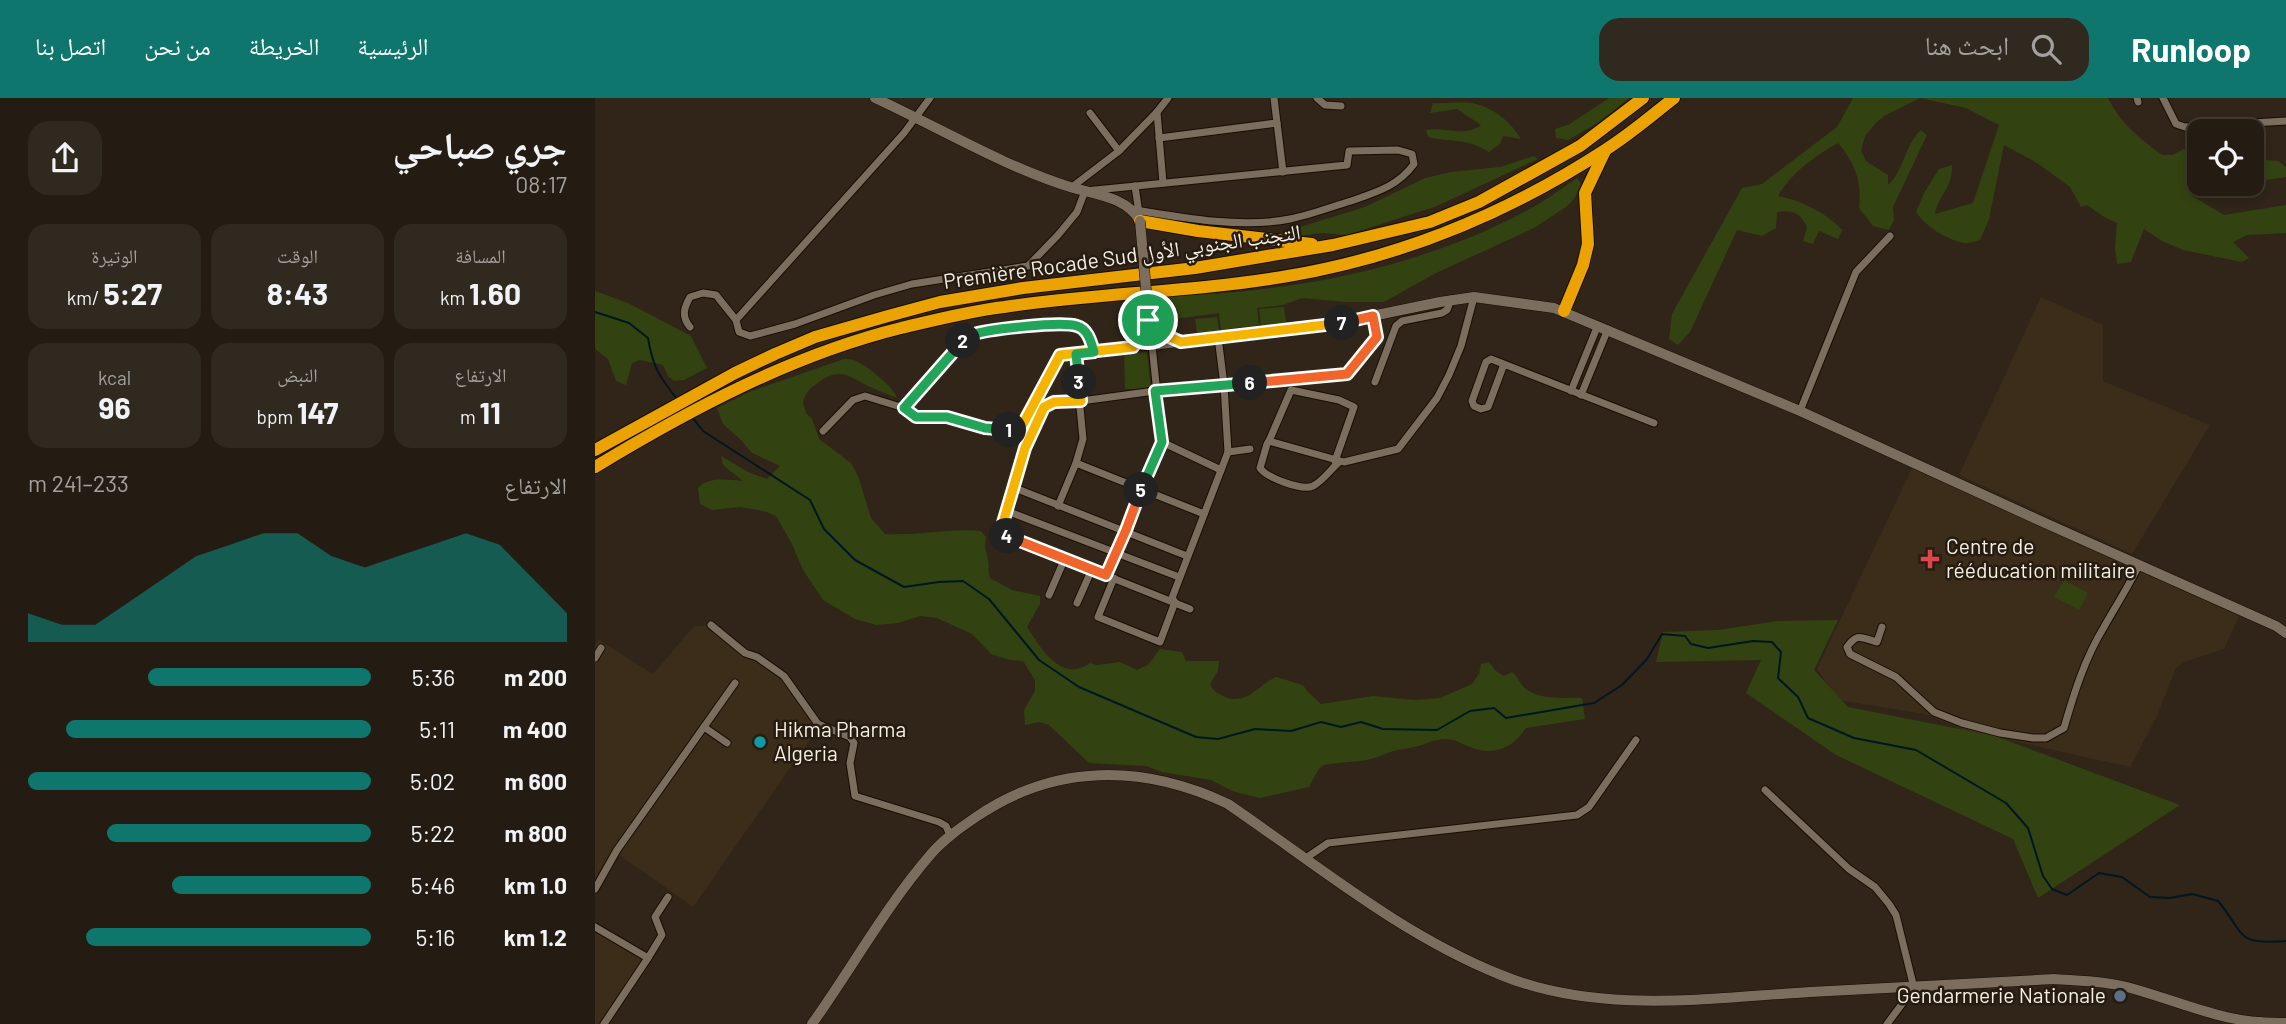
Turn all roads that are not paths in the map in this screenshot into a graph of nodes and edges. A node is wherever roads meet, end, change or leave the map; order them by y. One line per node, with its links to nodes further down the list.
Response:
1 (875, 98): 12 (main road)
2 (930, 98): 12 (street)
3 (1274, 98): 14 (street)
4 (1317, 98): 9 (street)
5 (1643, 98): 27 (highway, Première Rocade Sud التجنب الجنوبي الأول)
6 (1674, 98): 16 (highway, Première Rocade Sud التجنب الجنوبي الأول)
7 (2163, 98): 13 (street)
8 (1163, 100): 10 (street)
9 (1341, 106)
10 (1157, 112): 15 (street); 17 (street)
11 (1090, 113): 17 (street)
12 (916, 117): 23 (main road); 33 (street)
13 (2286, 121)
14 (1277, 123): 15 (street); 18 (street)
15 (1159, 138): 20 (street)
16 (1605, 150): 19 (highway, Première Rocade Sud التجنب الجنوبي الأول); 22 (highway)
17 (1119, 151): 23 (street)
18 (1283, 172): 20 (street); 25 (street)
19 (1569, 172): 22 (highway); 60 (highway, Première Rocade Sud التجنب الجنوبي الأول)
20 (1163, 183): 21 (street)
21 (1135, 186): 24 (street); 25 (street)
22 (1588, 186): 30 (highway)
23 (1072, 187): 24 (main road)
24 (1085, 191): 25 (main road); 33 (street)
25 (1136, 213): 27 (highway); 31 (main road, bridge)
26 (1890, 236): 50 (street)
27 (1333, 245): 55 (highway, Première Rocade Sud التجنب الجنوبي الأول)
28 (1473, 297): 29 (main road); 30 (main road); 58 (street)
29 (1451, 299): 32 (main road); 43 (street)
30 (1564, 311): 35 (main road)
31 (1148, 316): 37 (main road); 38 (main road); 39 (main road)
32 (1373, 316): 36 (main road); 44 (street)
33 (736, 320): 34 (street)
34 (690, 327)
35 (1603, 327): 46 (street); 47 (street); 50 (main road)
36 (1218, 337): 37 (main road); 44 (street)
37 (1181, 342): 38 (main road)
38 (1152, 345): 39 (street); 45 (street)
39 (1133, 347): 40 (street)
40 (1094, 352): 41 (street); 49 (street)
41 (1076, 354): 48 (street); 49 (street)
42 (1504, 364): 42 (street); 46 (street)
43 (1375, 382)
44 (1224, 385): 45 (street); 57 (street)
45 (1155, 391): 48 (street); 54 (street)
46 (1571, 391): 47 (street)
47 (1581, 395): 51 (street)
48 (1081, 401): 59 (street); 62 (street)
49 (904, 408): 52 (street)
50 (1800, 411): 71 (main road)
51 (1654, 424)
52 (823, 431)
53 (1269, 441): 58 (street); 58 (street); 58 (street)
54 (1162, 442): 61 (street); 63 (street)
55 (597, 448)
56 (1250, 449): 57 (street)
57 (1228, 452): 61 (street)
58 (1337, 461)
59 (1076, 463): 63 (street); 64 (street)
60 (598, 466)
61 (1221, 470): 66 (street)
62 (1015, 488): 64 (street); 65 (street)
63 (1142, 488): 66 (street); 67 (street)
64 (1058, 506): 67 (street)
65 (1007, 511): 68 (street); 70 (street)
66 (1204, 514): 69 (street)
67 (1126, 530): 68 (street); 69 (street)
68 (1116, 554): 73 (street); 74 (street)
69 (1187, 556): 74 (street)
70 (1065, 558): 72 (street); 75 (street)
71 (2139, 565): 80 (street); 81 (main road)
72 (1092, 569): 73 (street); 76 (street)
73 (1110, 576): 77 (street); 77 (street)
74 (1179, 577): 77 (street)
75 (1049, 595)
76 (1077, 603)
77 (1175, 603): 78 (street)
78 (1190, 609)
79 (711, 625): 89 (street)
80 (1882, 626)
81 (2286, 633)
82 (601, 648): 83 (street)
83 (595, 658)
84 (735, 683): 85 (street)
85 (704, 727): 87 (street); 91 (street)
86 (1636, 740): 90 (street)
87 (727, 743)
88 (1765, 789): 95 (street)
89 (950, 835): 90 (main road); 99 (main road)
90 (1306, 858): 95 (main road)
91 (595, 889)
92 (668, 897): 94 (street)
93 (595, 927): 94 (street)
94 (648, 958): 98 (street)
95 (1914, 988): 96 (main road); 100 (street)
96 (2244, 1023): 97 (main road)
97 (2286, 1023)
98 (604, 1024)
99 (812, 1024)
100 (1887, 1024)

